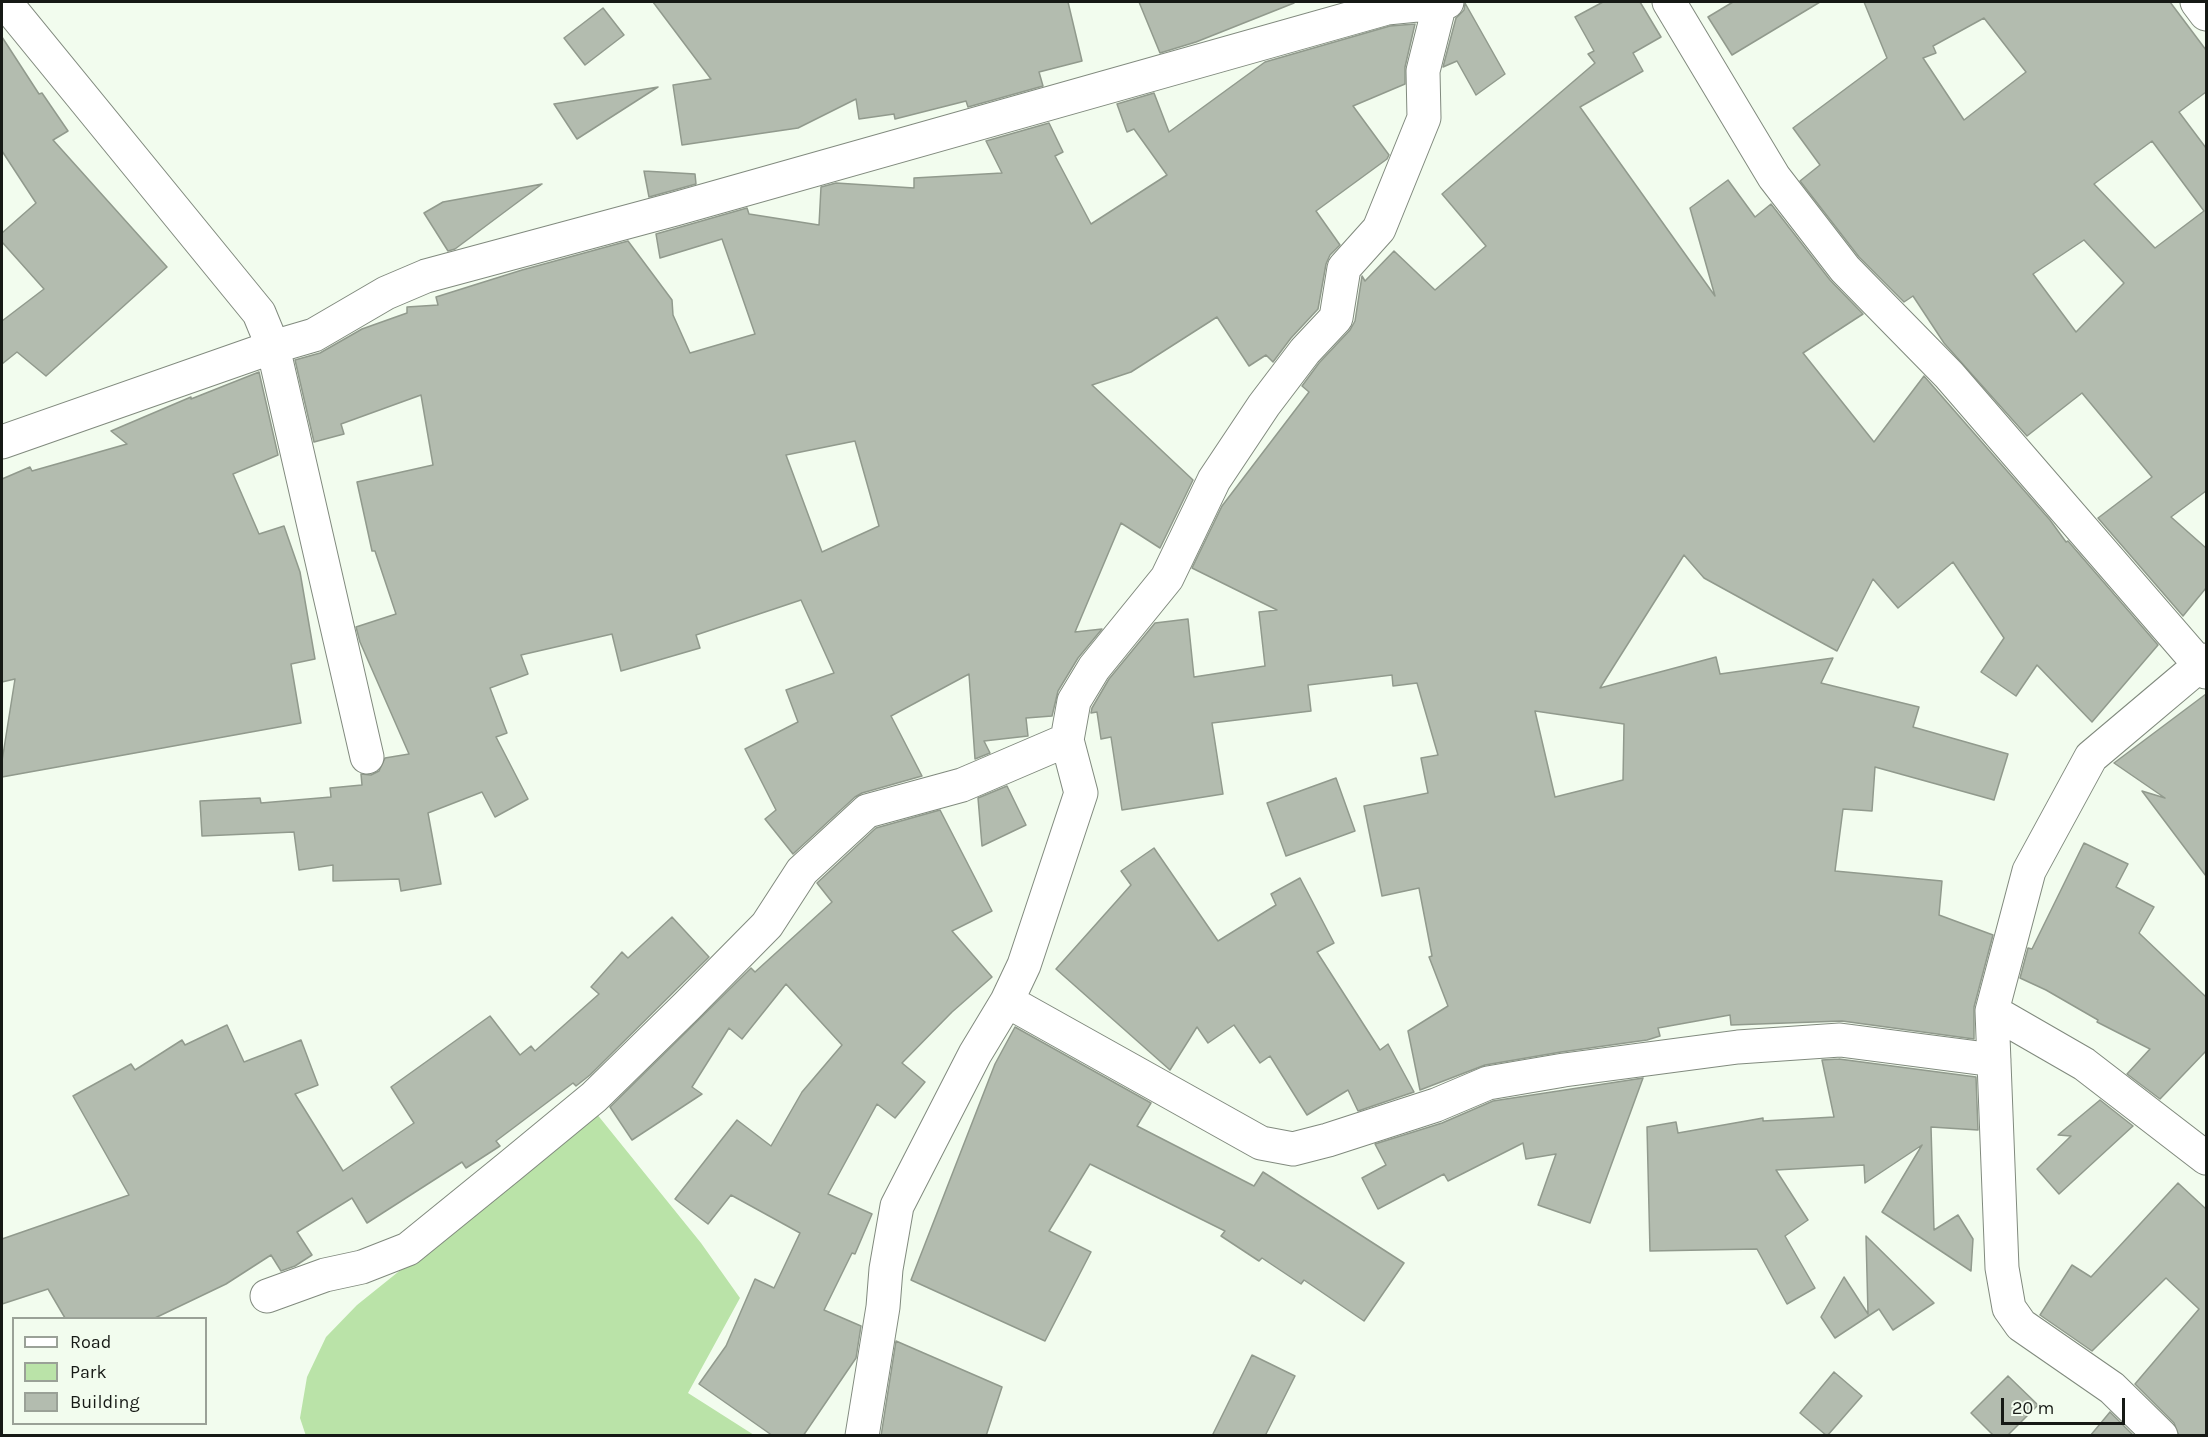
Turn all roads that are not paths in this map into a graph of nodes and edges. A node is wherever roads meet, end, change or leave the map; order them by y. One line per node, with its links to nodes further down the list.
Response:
1 (5, 2): 6 (street)
2 (1443, 2): 6 (street); 9 (street)
3 (1670, 2): 8 (street)
4 (2197, 2): 5 (street)
5 (2206, 14)
6 (273, 347): 7 (street); 10 (street)
7 (2, 442)
8 (2204, 665): 12 (street)
9 (1067, 740): 11 (street); 15 (street)
10 (367, 757)
11 (1007, 1001): 13 (street); 16 (street)
12 (1992, 1011): 13 (street); 14 (street)
13 (1994, 1060): 17 (street)
14 (2206, 1158)
15 (267, 1296)
16 (862, 1436)
17 (2161, 1436)

